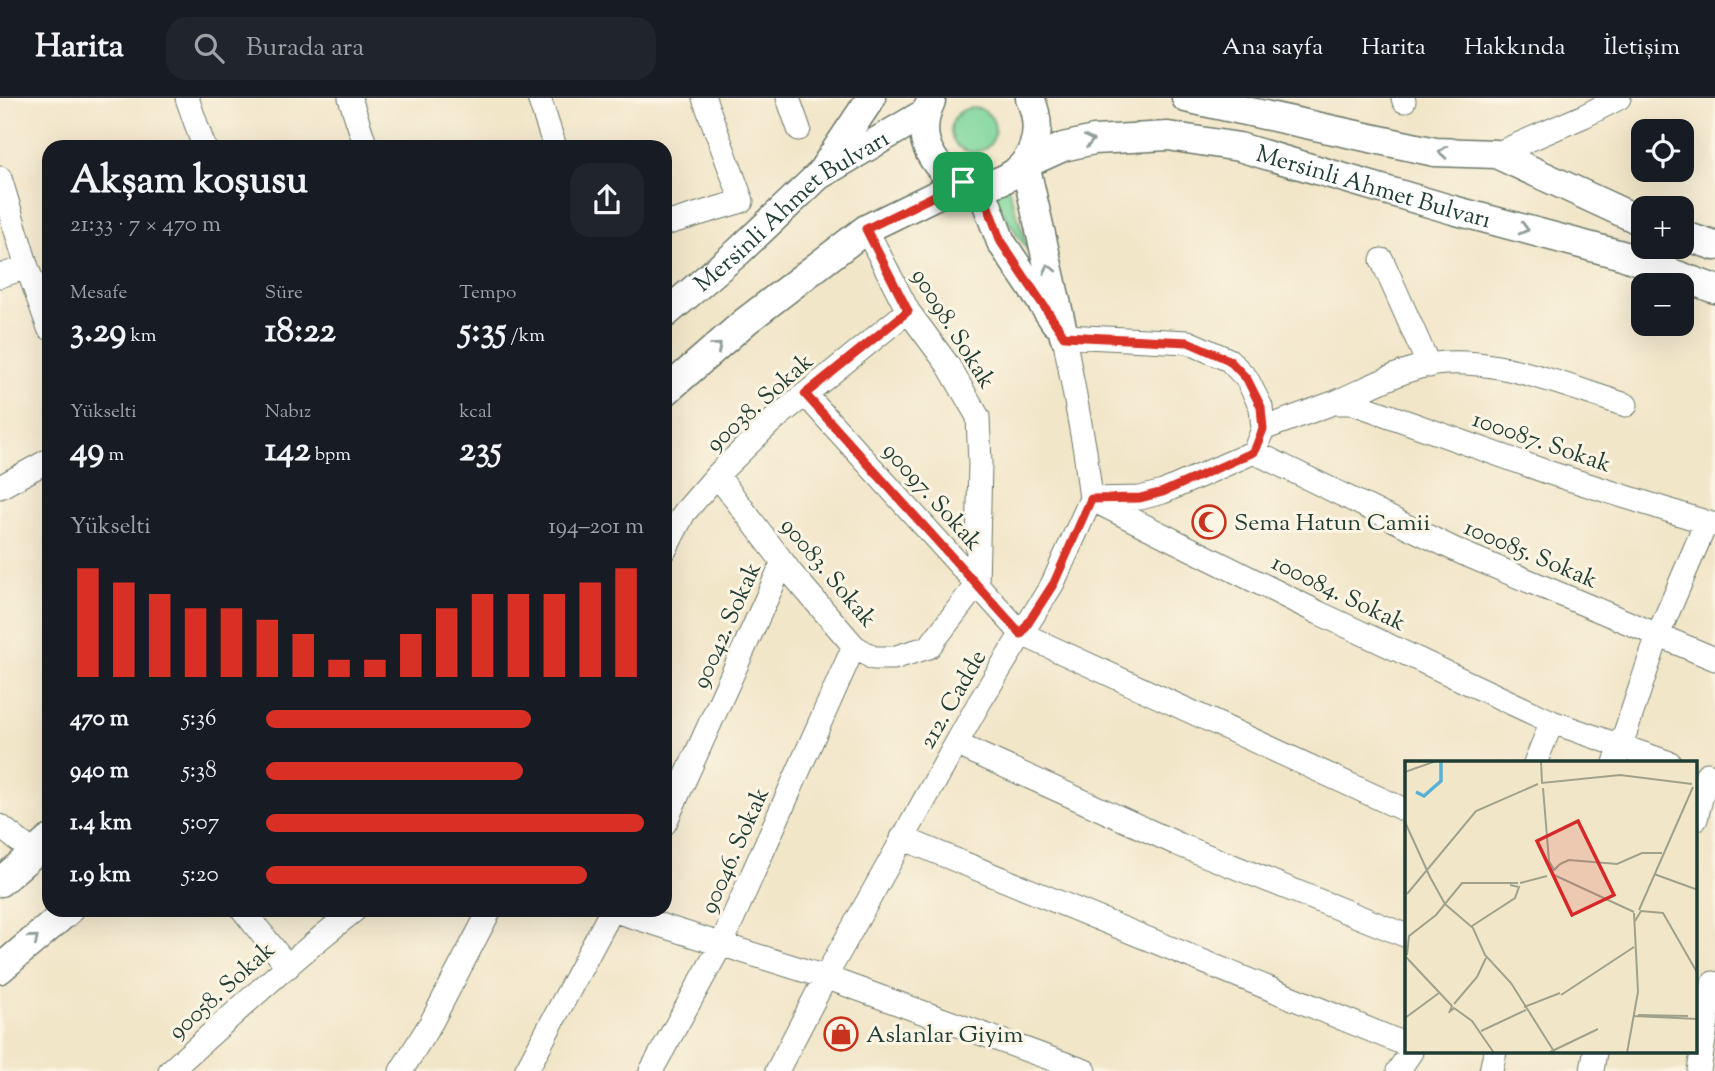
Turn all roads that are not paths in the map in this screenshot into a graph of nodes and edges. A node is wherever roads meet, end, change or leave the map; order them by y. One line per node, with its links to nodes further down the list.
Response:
1 (187, 98): 13 (street)
2 (350, 98): 14 (street)
3 (539, 98): 15 (street)
4 (704, 98): 22 (street)
5 (788, 98): 12 (street)
6 (871, 98): 18 (main road)
7 (1030, 98): 17 (main road)
8 (1186, 98): 16 (main road, Mersinli Ahmet Bulvarı, one-way to 8)
9 (1619, 98): 11 (street)
10 (929, 105): 18 (main road, Mersinli Ahmet Bulvarı); 20 (main road)
11 (1580, 107): 16 (street)
12 (799, 129)
13 (202, 140)
14 (364, 140)
15 (553, 140)
16 (1496, 154): 21 (main road, Mersinli Ahmet Bulvarı)
17 (1025, 163): 20 (main road, Mersinli Ahmet Bulvarı); 29 (main road, Mersinli Ahmet Bulvarı, one-way to 29); 33 (main road, one-way to 17)
18 (818, 176): 30 (main road, Mersinli Ahmet Bulvarı)
19 (0, 178): 27 (street)
20 (971, 184): 23 (main road); 33 (main road)
21 (1631, 216)
22 (672, 222)
23 (866, 229): 32 (street, 90098. Sokak); 35 (main road, one-way to 23)
24 (1694, 239): 25 (main road)
25 (1715, 246)
26 (1382, 260): 34 (street)
27 (27, 267): 28 (street); 31 (street)
28 (0, 276)
29 (1715, 289)
30 (672, 308)
31 (42, 309)
32 (908, 311): 36 (street, 90038. Sokak); 48 (street, 90098. Sokak)
33 (1064, 336): 39 (street); 44 (street)
34 (1429, 366): 37 (street); 38 (street)
35 (672, 385)
36 (805, 394): 42 (street, 90038. Sokak); 48 (street, 90097. Sokak)
37 (1343, 403): 39 (street); 45 (street, 100087. Sokak)
38 (1626, 405)
39 (1263, 429): 40 (street)
40 (1254, 452): 44 (street); 50 (street, 100085. Sokak)
41 (42, 464): 43 (street)
42 (717, 475): 46 (street, 90038. Sokak); 47 (street, 90083. Sokak)
43 (0, 487)
44 (1091, 499): 49 (street, 212. Cadde); 53 (street, 100084. Sokak)
45 (1711, 524): 50 (street)
46 (672, 536)
47 (783, 562): 51 (street, 90083. Sokak); 59 (street, 90042. Sokak)
48 (976, 584): 49 (street, 90097. Sokak); 51 (street, 90083. Sokak)
49 (1021, 634): 54 (street, 212. Cadde); 60 (street)
50 (1658, 635): 52 (street, 100085. Sokak); 55 (street)
51 (854, 646): 74 (street, 90046. Sokak)
52 (1715, 659)
53 (1552, 722): 55 (street, 100084. Sokak); 56 (street)
54 (956, 744): 63 (street, 212. Cadde); 73 (street)
55 (1618, 755): 57 (street, 100084. Sokak)
56 (1536, 761)
57 (1657, 761)
58 (1706, 774): 61 (street)
59 (672, 808)
60 (1405, 810)
61 (1698, 810)
62 (0, 826): 64 (street)
63 (902, 838): 78 (street, 212. Cadde); 80 (street)
64 (41, 846): 65 (main road)
65 (0, 881)
66 (61, 917): 77 (main road, one-way to 66)
67 (249, 917): 76 (street)
68 (328, 917): 75 (street, 90058. Sokak)
69 (346, 917): 75 (street, 90058. Sokak)
70 (485, 917): 83 (street)
71 (615, 917): 84 (street)
72 (637, 917): 74 (street)
73 (1405, 935)
74 (721, 944): 78 (street); 85 (street, 90046. Sokak)
75 (307, 947): 76 (street, 90058. Sokak)
76 (288, 967): 82 (street, 90058. Sokak)
77 (0, 969)
78 (825, 977): 86 (street, 212. Cadde); 87 (street)
79 (1708, 984): 89 (street)
80 (1405, 1044)
81 (1410, 1054): 88 (street)
82 (170, 1071)
83 (401, 1071)
84 (526, 1071)
85 (651, 1071)
86 (776, 1071)
87 (1085, 1071)
88 (1398, 1071)
89 (1699, 1071)

